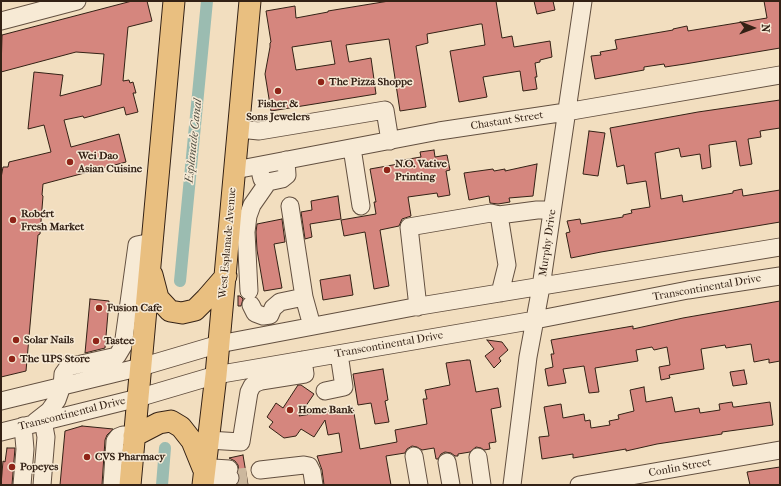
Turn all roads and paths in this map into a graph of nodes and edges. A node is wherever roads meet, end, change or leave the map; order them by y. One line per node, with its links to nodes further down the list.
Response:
1 (77, 1): 5 (street)
2 (174, 1): 20 (main road)
3 (250, 1): 9 (main road, West Esplanade Avenue)
4 (583, 1): 8 (street, Murphy Drive)
5 (45, 5): 6 (street)
6 (1, 21)
7 (780, 75): 8 (street, Chastant Street)
8 (566, 112): 10 (street, Chastant Street); 18 (street, Murphy Drive)
9 (239, 129): 10 (street); 14 (main road, West Esplanade Avenue)
10 (390, 141): 11 (street, Chastant Street)
11 (352, 148): 12 (street, Chastant Street); 17 (street)
12 (286, 160): 13 (street, Chastant Street); 15 (street)
13 (258, 166): 14 (street, Chastant Street); 15 (street)
14 (235, 170): 23 (main road, West Esplanade Avenue)
15 (268, 182): 27 (street)
16 (290, 206): 27 (street)
17 (360, 206)
18 (552, 210): 19 (street); 25 (street, Murphy Drive)
19 (499, 215): 26 (street); 28 (street)
20 (152, 242): 22 (main road); 36 (street)
21 (780, 247): 25 (street)
22 (150, 265): 23 (main road); 33 (main road)
23 (226, 276): 31 (main road, West Esplanade Avenue)
24 (780, 276): 29 (street, Transcontinental Drive)
25 (541, 287): 26 (street); 29 (street, Murphy Drive)
26 (500, 293): 28 (street)
27 (304, 297): 30 (street)
28 (418, 307): 30 (street)
29 (535, 320): 32 (street, Transcontinental Drive); 61 (street, Murphy Drive)
30 (312, 326): 31 (street)
31 (219, 344): 33 (street); 34 (main road, West Esplanade Avenue)
32 (339, 354): 35 (street, Transcontinental Drive); 37 (street)
33 (141, 367): 36 (street); 39 (main road)
34 (216, 375): 35 (street, Transcontinental Drive); 39 (street, Transcontinental Drive); 45 (main road, West Esplanade Avenue)
35 (260, 375): 45 (street)
36 (62, 386): 38 (street); 42 (street)
37 (325, 391)
38 (28, 392): 40 (street); 41 (street)
39 (138, 398): 42 (street, Transcontinental Drive); 44 (main road)
40 (1, 401)
41 (1, 412)
42 (33, 424): 43 (street, Transcontinental Drive); 53 (street); 54 (street)
43 (1, 432)
44 (134, 436): 52 (main road); 55 (street); 56 (main road)
45 (208, 440): 52 (main road, West Esplanade Avenue)
46 (780, 450): 62 (street, Conlin Street)
47 (414, 456): 58 (street)
48 (478, 457): 60 (street)
49 (447, 462): 59 (street)
50 (253, 471): 57 (street)
51 (229, 473): 52 (street)
52 (203, 478)
53 (22, 485)
54 (42, 485)
55 (112, 485)
56 (130, 485)
57 (314, 485)
58 (419, 485)
59 (451, 485)
60 (482, 485)
61 (512, 485)
62 (579, 485)

